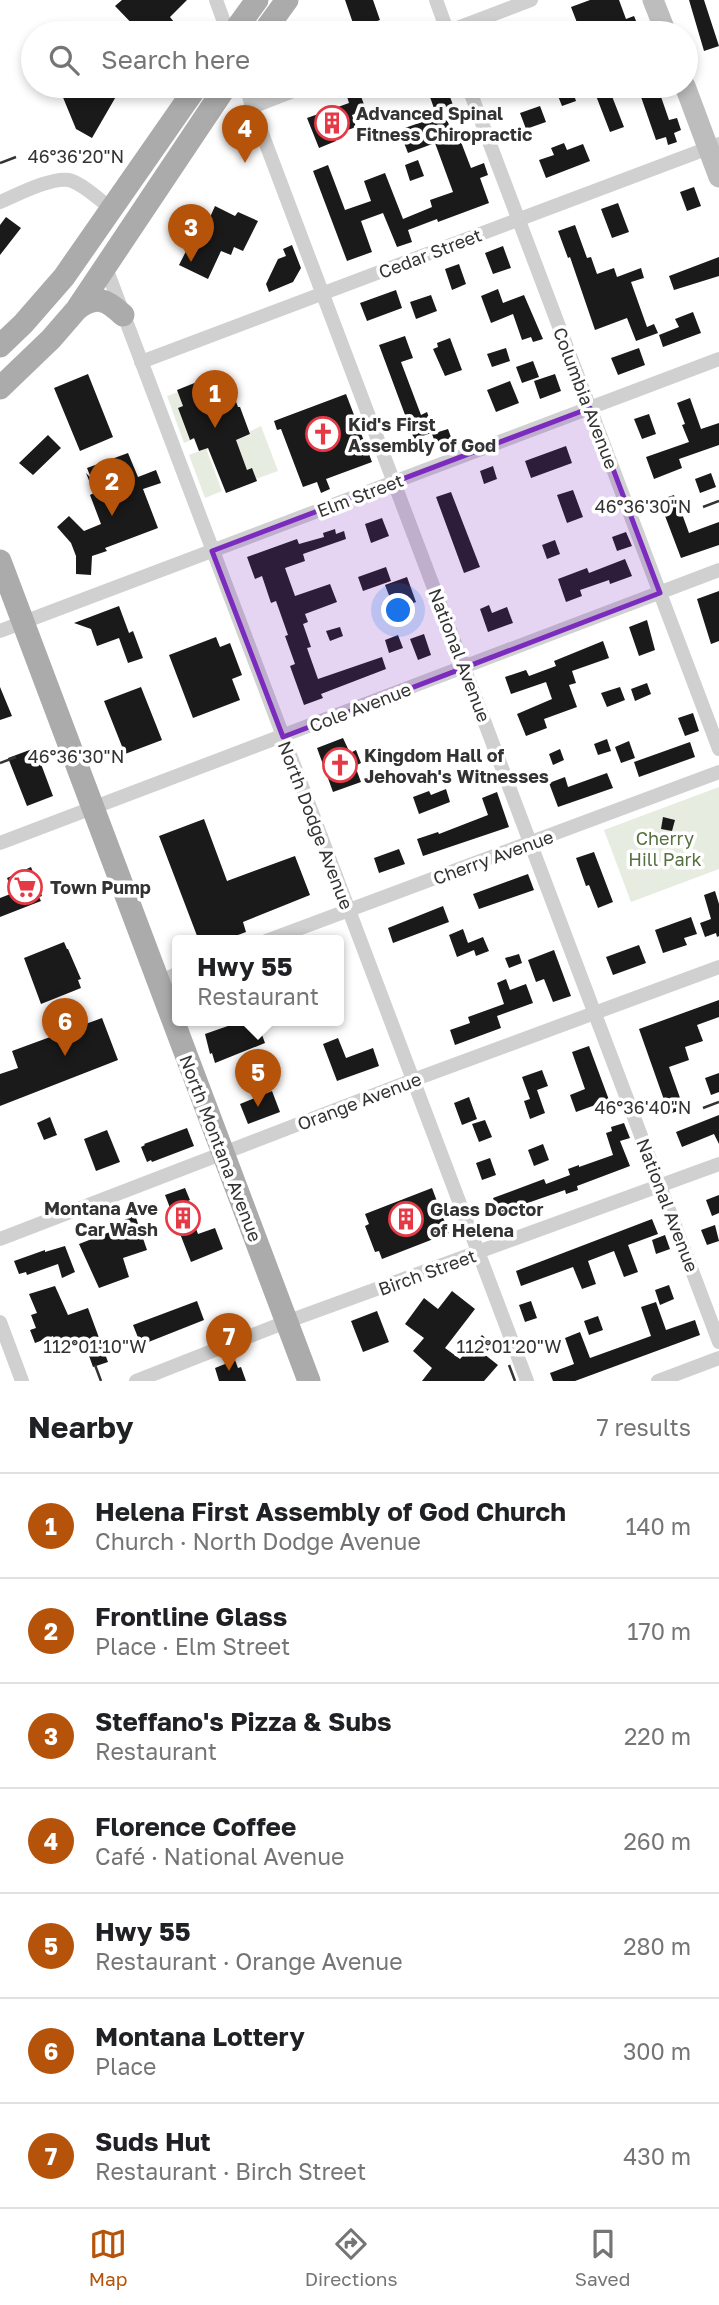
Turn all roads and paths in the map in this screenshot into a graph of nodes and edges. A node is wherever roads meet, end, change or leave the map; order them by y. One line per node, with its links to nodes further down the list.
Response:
1 (216, 0): 7 (street)
2 (257, 0): 8 (main road)
3 (287, 0): 9 (main road)
4 (436, 0): 10 (street)
5 (531, 0): 11 (street)
6 (653, 0): 12 (street)
7 (226, 21)
8 (240, 21)
9 (272, 21)
10 (442, 21)
11 (477, 21)
12 (661, 21)
13 (189, 98): 20 (main road)
14 (218, 98): 26 (main road)
15 (249, 98): 19 (street, National Avenue)
16 (275, 98): 19 (street)
17 (473, 98): 25 (street, Columbia Avenue)
18 (691, 98): 21 (street)
19 (252, 107): 27 (street, National Avenue)
20 (176, 118): 24 (main road); 26 (main road)
21 (714, 146): 22 (street); 25 (street, Cedar Street)
22 (719, 177)
23 (0, 202): 24 (street)
24 (110, 208): 30 (main road)
25 (519, 220): 27 (street, Cedar Street); 34 (street, Columbia Avenue)
26 (106, 268): 28 (main road); 29 (street, North Dodge Avenue)
27 (323, 294): 32 (street, Cedar Street); 35 (street, National Avenue)
28 (77, 309): 29 (main road); 33 (main road)
29 (123, 316): 32 (street, North Dodge Avenue)
30 (0, 346)
31 (719, 359): 34 (street, Elm Street)
32 (141, 362): 36 (street, North Dodge Avenue)
33 (0, 388)
34 (590, 408): 35 (street, Elm Street); 39 (street, Columbia Avenue)
35 (394, 482): 36 (street, Elm Street); 42 (street, National Avenue)
36 (212, 551): 40 (street, Elm Street); 43 (street, North Dodge Avenue)
37 (0, 561): 40 (main road, North Montana Avenue)
38 (719, 570): 39 (street, Cole Avenue)
39 (660, 593): 42 (street, Cole Avenue); 44 (street, Columbia Avenue)
40 (23, 622): 41 (street, Elm Street); 46 (main road, North Montana Avenue)
41 (0, 631)
42 (464, 667): 43 (street, Cole Avenue); 48 (street, National Avenue)
43 (283, 737): 46 (street, Cole Avenue); 49 (street, North Dodge Avenue)
44 (719, 749)
45 (719, 772): 48 (street, Cherry Avenue)
46 (93, 807): 47 (street, Cole Avenue); 52 (main road, North Montana Avenue)
47 (0, 843)
48 (531, 843): 49 (street, Cherry Avenue); 53 (street, National Avenue)
49 (348, 909): 50 (street, Cherry Avenue); 55 (street, North Dodge Avenue)
50 (281, 935)
51 (719, 968): 53 (street, Orange Avenue)
52 (168, 978)
53 (595, 1014): 55 (street, Orange Avenue); 58 (street, National Avenue)
54 (183, 1026): 56 (main road, North Montana Avenue)
55 (413, 1080): 56 (street, Orange Avenue); 60 (street, North Dodge Avenue)
56 (222, 1153): 59 (street, Orange Avenue); 62 (main road, North Montana Avenue)
57 (719, 1164): 58 (street, Birch Street)
58 (660, 1186): 60 (street, Birch Street); 63 (street, National Avenue)
59 (0, 1239)
60 (479, 1253): 62 (street, Birch Street); 68 (street, North Dodge Avenue)
61 (0, 1322): 65 (street)
62 (286, 1322): 66 (street, Birch Street); 67 (main road, North Montana Avenue)
63 (719, 1342)
64 (719, 1358): 69 (street)
65 (22, 1381)
66 (136, 1381)
67 (309, 1381)
68 (527, 1381)
69 (658, 1381)

